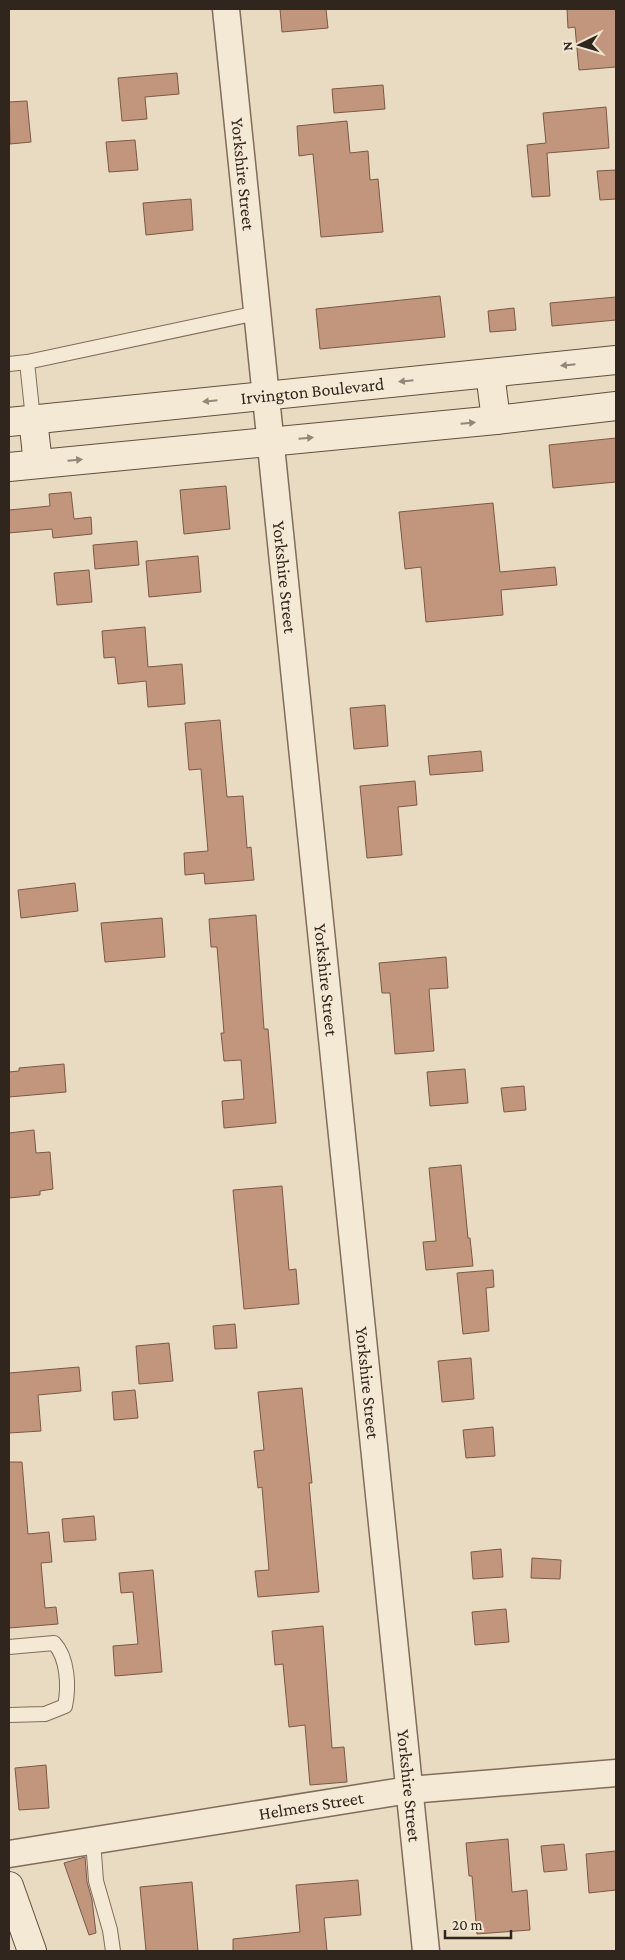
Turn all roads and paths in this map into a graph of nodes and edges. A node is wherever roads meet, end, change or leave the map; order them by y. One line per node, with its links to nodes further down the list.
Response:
1 (226, 9): 2 (street, Yorkshire Street)
2 (257, 313): 4 (lane); 7 (street, Yorkshire Street)
3 (616, 360): 6 (main road, Irvington Boulevard, one-way to 6)
4 (27, 362): 5 (lane); 9 (lane)
5 (9, 364)
6 (490, 373): 7 (main road, Irvington Boulevard, one-way to 7); 10 (main road)
7 (265, 396): 9 (main road, Irvington Boulevard, one-way to 9); 11 (street, Yorkshire Street)
8 (616, 406): 10 (main road)
9 (21, 420): 12 (main road)
10 (496, 420): 11 (main road, one-way to 10)
11 (271, 442): 12 (main road, one-way to 11); 17 (street, Yorkshire Street)
12 (38, 464): 13 (main road)
13 (9, 467)
14 (9, 1647): 15 (lane)
15 (9, 1714)
16 (616, 1772): 17 (street, Helmers Street)
17 (409, 1790): 18 (street, Helmers Street); 23 (street, Yorkshire Street)
18 (94, 1840): 19 (street, Helmers Street); 22 (lane)
19 (9, 1854)
20 (9, 1886): 21 (main road)
21 (32, 1951)
22 (113, 1951)
23 (426, 1951)

